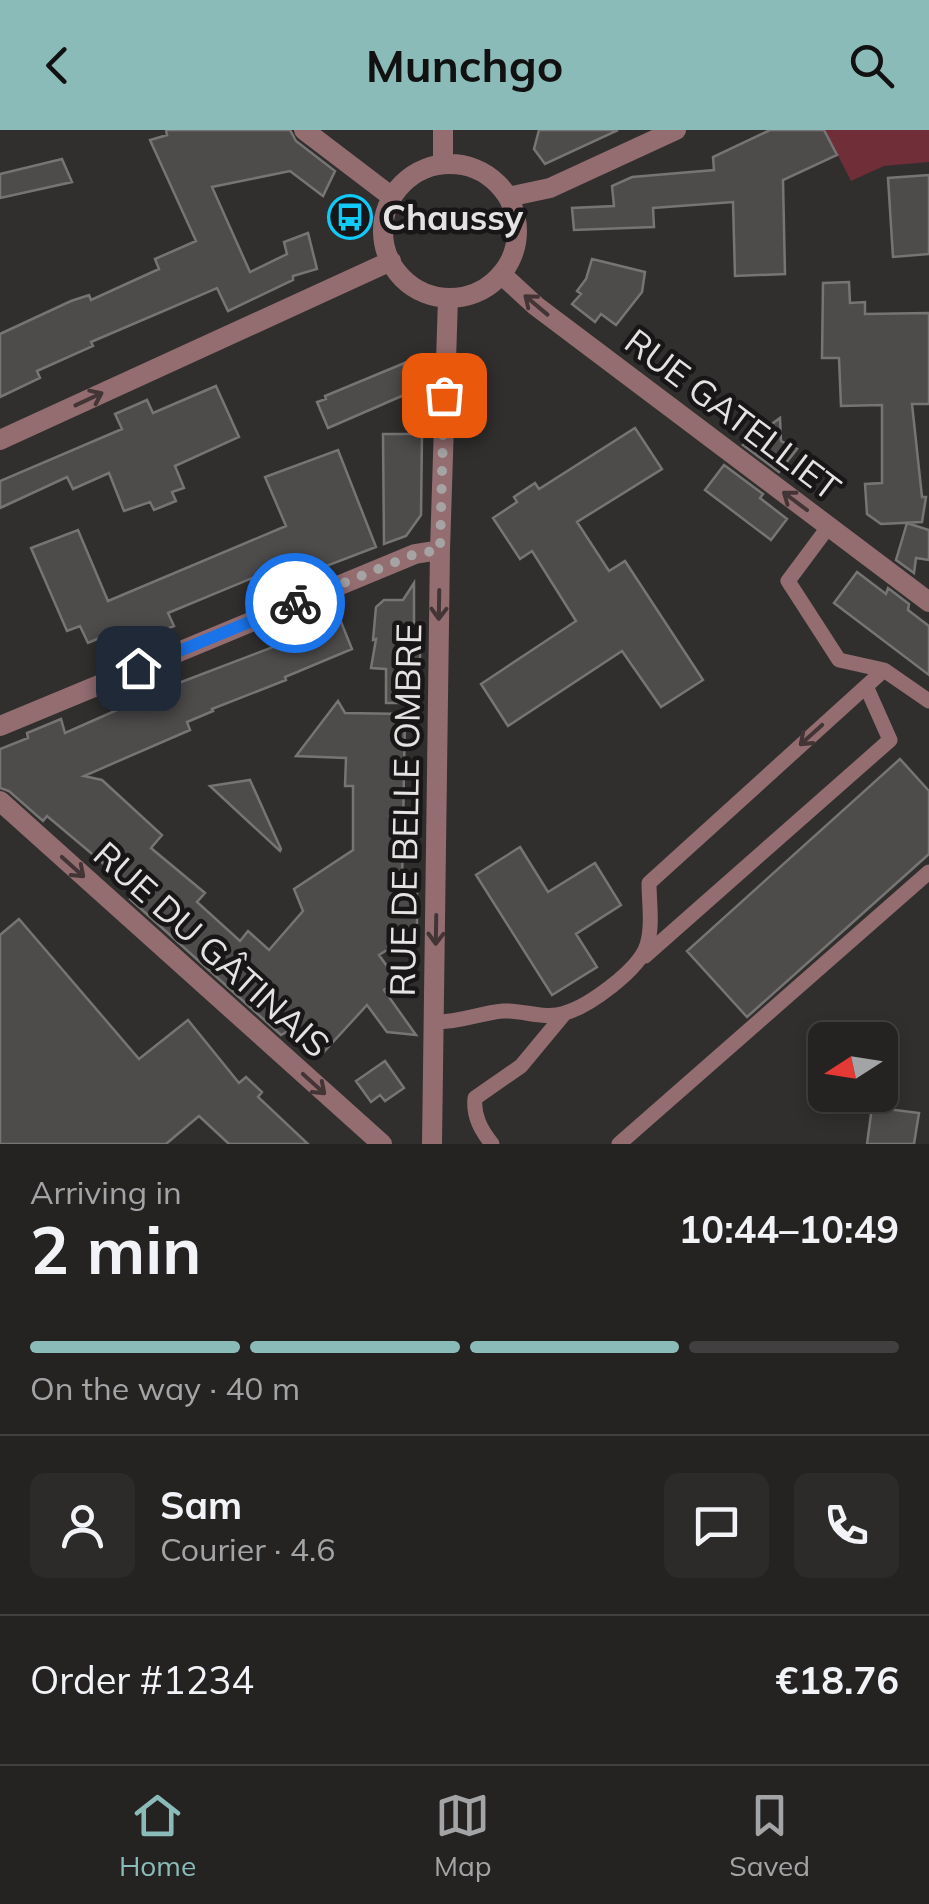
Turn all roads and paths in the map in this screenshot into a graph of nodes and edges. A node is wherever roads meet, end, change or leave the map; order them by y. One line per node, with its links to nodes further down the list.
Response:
1 (304, 130): 6 (street)
2 (443, 130): 4 (street)
3 (676, 130): 5 (street)
4 (443, 164): 5 (street); 6 (street)
5 (508, 197): 8 (street)
6 (392, 198): 7 (street)
7 (391, 261): 9 (street); 10 (street, one-way to 7)
8 (501, 274): 9 (street); 11 (street, RUE GATELLIET, one-way to 8)
9 (448, 298): 12 (street, RUE DE BELLE OMBRE)
10 (0, 440)
11 (828, 526): 13 (street, RUE GATELLIET); 14 (lane)
12 (440, 550): 17 (street); 22 (street, RUE DE BELLE OMBRE, one-way to 22)
13 (929, 602)
14 (884, 670): 15 (lane); 16 (lane)
15 (866, 686): 20 (lane, one-way to 20); 20 (lane)
16 (929, 701)
17 (0, 726)
18 (0, 802): 23 (street, RUE DU GÂTINAIS, one-way to 23)
19 (929, 872): 26 (lane)
20 (638, 962): 21 (lane)
21 (565, 1014): 22 (lane); 25 (lane)
22 (434, 1022): 24 (street, RUE DE BELLE OMBRE)
23 (382, 1144)
24 (432, 1144)
25 (492, 1144)
26 (619, 1144)

